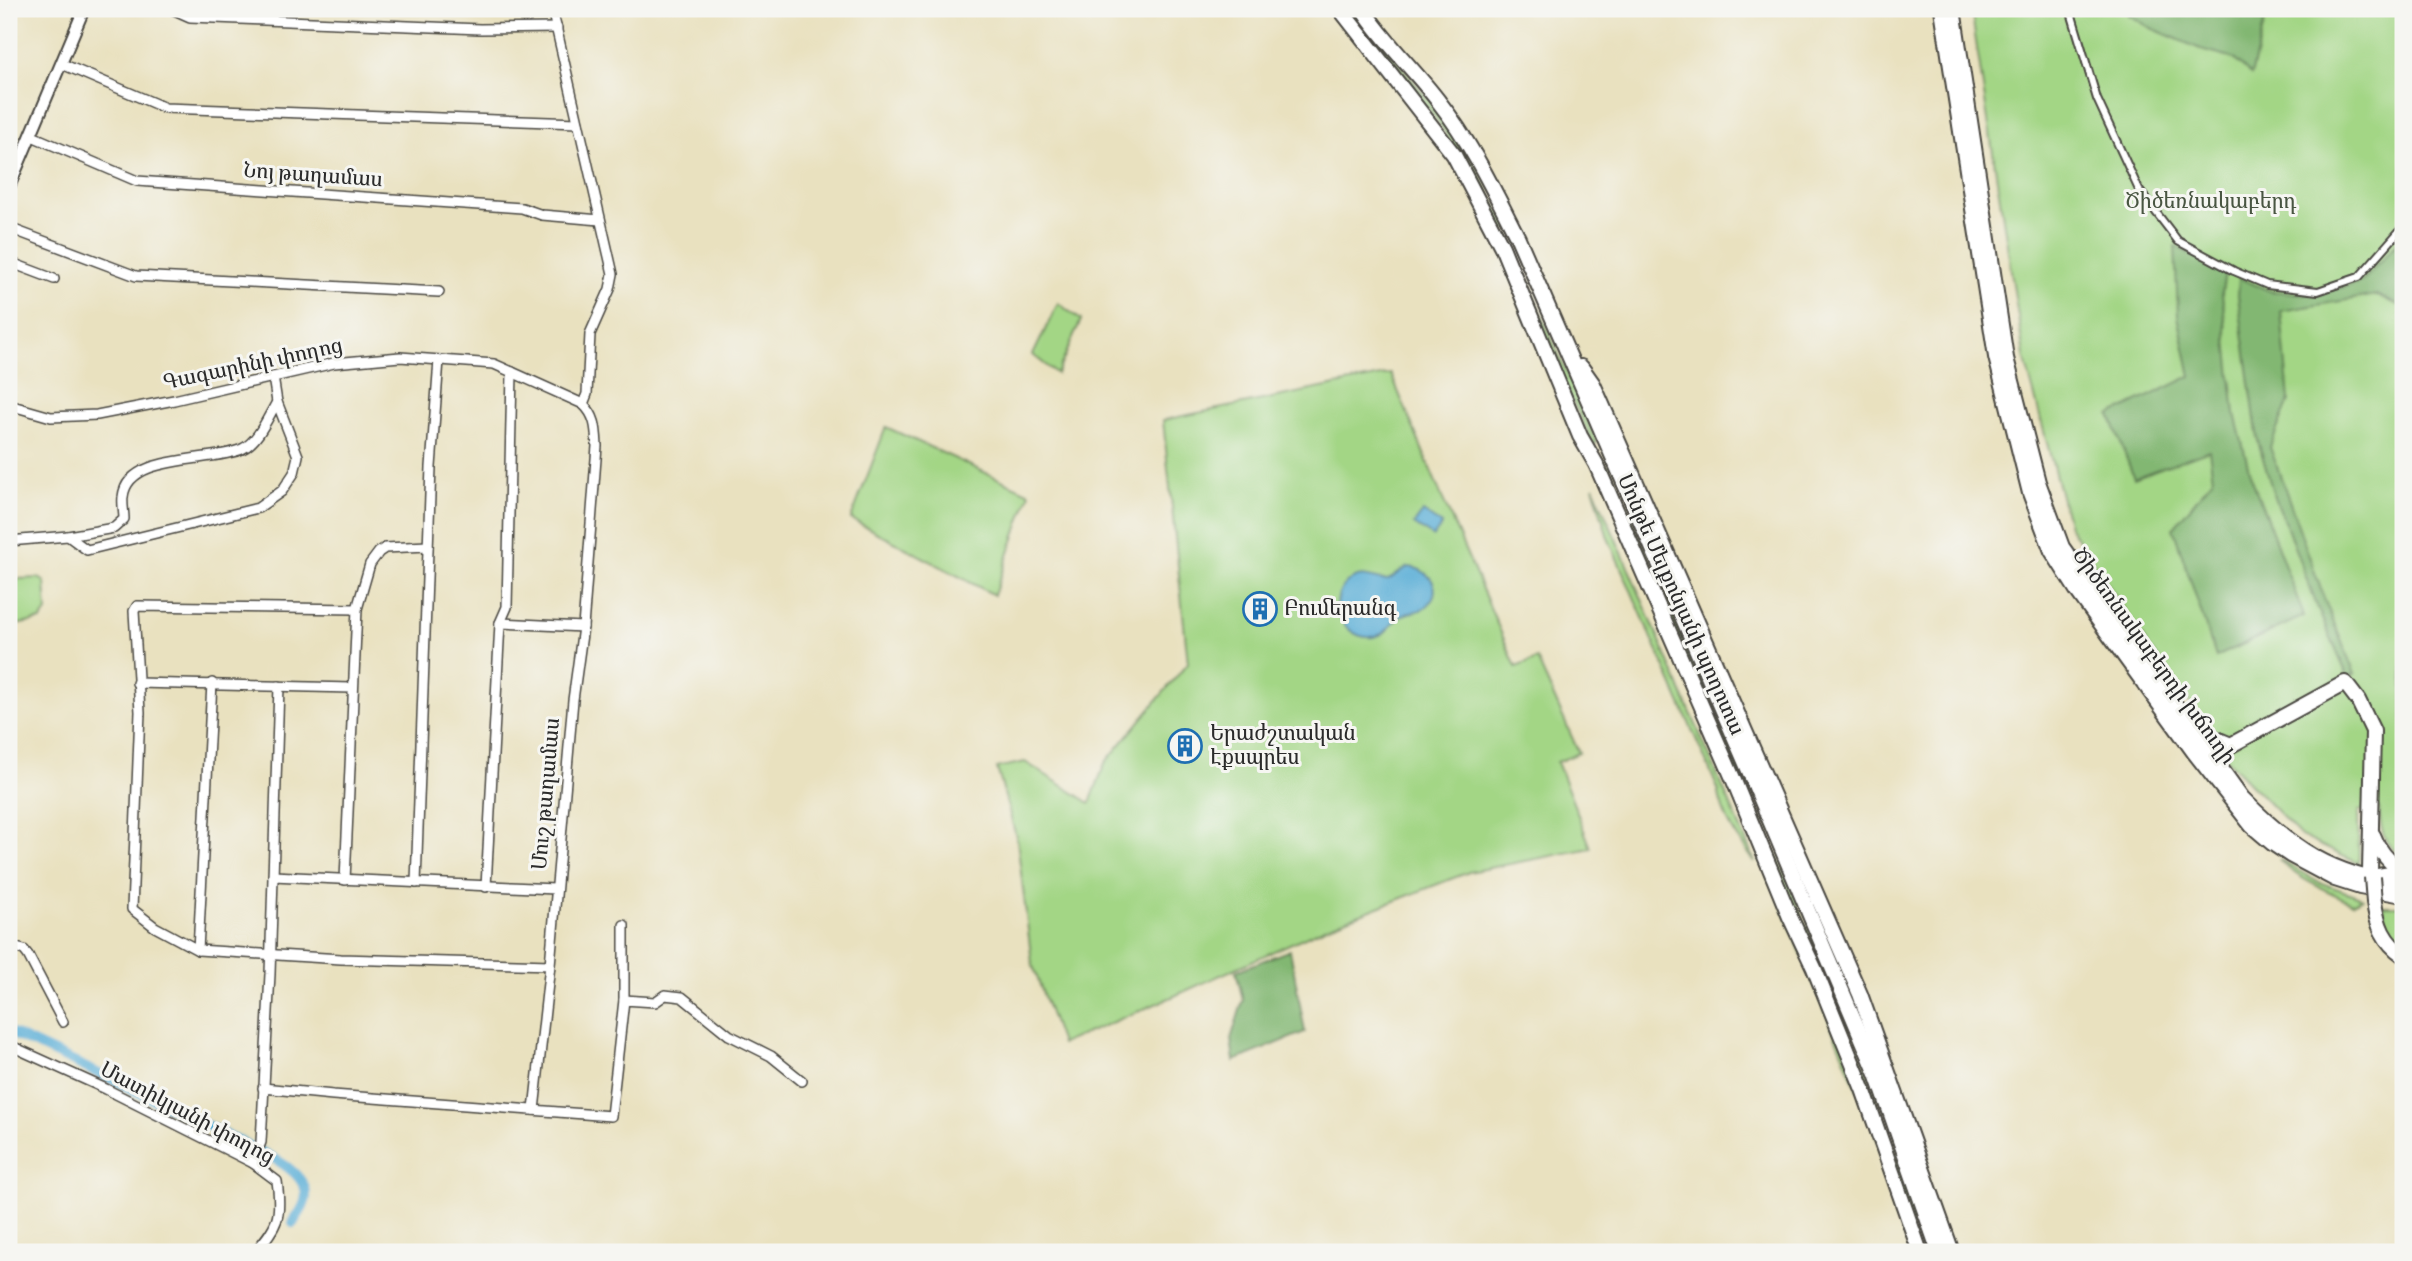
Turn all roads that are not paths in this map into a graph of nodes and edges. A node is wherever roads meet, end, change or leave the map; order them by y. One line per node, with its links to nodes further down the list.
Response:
1 (84, 9): 10 (street)
2 (172, 9): 9 (street)
3 (552, 9): 9 (street)
4 (1340, 9): 18 (main road, Մոնթե Մելքոնյանի պողոտա)
5 (1363, 9): 17 (main road, Մոնթե Մելքոնյանի պողոտա)
6 (1942, 9): 47 (main road, Ծիծեռնակաբերդի խճուղի)
7 (1953, 9): 41 (main road, Ծիծեռնակաբերդի խճուղի)
8 (2070, 9): 16 (street)
9 (557, 28): 11 (street)
10 (62, 64): 11 (street); 12 (street)
11 (578, 123): 14 (street)
12 (32, 136): 13 (street); 14 (street, Նոյ թաղամաս)
13 (9, 187)
14 (600, 220): 27 (street)
15 (9, 228): 21 (street)
16 (2403, 228)
17 (1518, 238): 18 (main road); 22 (main road, Մոնթե Մելքոնյանի պողոտա)
18 (1502, 247): 30 (main road, Մոնթե Մելքոնյանի պողոտա)
19 (9, 262): 20 (street)
20 (54, 279)
21 (439, 292)
22 (1564, 343): 29 (main road, Մոնթե Մելքոնյանի պողոտա); 67 (main road)
23 (439, 360): 24 (street, Գագարինի փողոց); 25 (street, Գագարինի փողոց); 33 (street)
24 (512, 372): 27 (street, Գագարինի փողոց); 35 (street)
25 (273, 377): 26 (street); 28 (street, Գագարինի փողոց)
26 (277, 402): 31 (street); 31 (street)
27 (583, 404): 36 (street, Մուշ թաղամաս)
28 (9, 405)
29 (1613, 457): 30 (main road); 66 (main road, Մոնթե Մելքոնյանի պողոտա)
30 (1596, 464): 65 (main road, Մոնթե Մելքոնյանի պողոտա)
31 (68, 536): 32 (street)
32 (9, 541)
33 (428, 546): 34 (street); 46 (street)
34 (357, 609): 37 (street); 40 (street)
35 (499, 623): 36 (street); 48 (street)
36 (583, 627): 49 (street, Մուշ թաղամաս)
37 (137, 682): 38 (street); 53 (street)
38 (212, 683): 39 (street); 53 (street)
39 (279, 686): 40 (street); 43 (street)
40 (352, 688): 45 (street)
41 (2190, 728): 42 (main road); 44 (main road, Ծիծեռնակաբերդի խճուղի)
42 (2370, 826): 44 (main road); 47 (main road)
43 (273, 876): 45 (street); 54 (street)
44 (2403, 876): 47 (main road)
45 (345, 880): 46 (street)
46 (416, 883): 48 (street)
47 (2374, 883): 50 (main road, Ծիծեռնակաբերդի խճուղի); 55 (main road)
48 (486, 887): 49 (street)
49 (555, 889): 56 (street, Մուշ թաղամաս)
50 (2403, 895)
51 (624, 925): 57 (street)
52 (9, 947): 58 (street)
53 (198, 950): 54 (street)
54 (270, 955): 56 (street); 61 (street)
55 (2403, 955)
56 (551, 965): 62 (street, Մուշ թաղամաս)
57 (624, 1000): 60 (street); 62 (street)
58 (63, 1023)
59 (9, 1045): 63 (street, Մատիկյանի փողոց)
60 (802, 1081)
61 (263, 1088): 62 (street); 63 (street)
62 (534, 1110)
63 (253, 1163): 64 (street, Մատիկյանի փողոց)
64 (256, 1252)
65 (1920, 1252)
66 (1940, 1252)
67 (1952, 1252)

